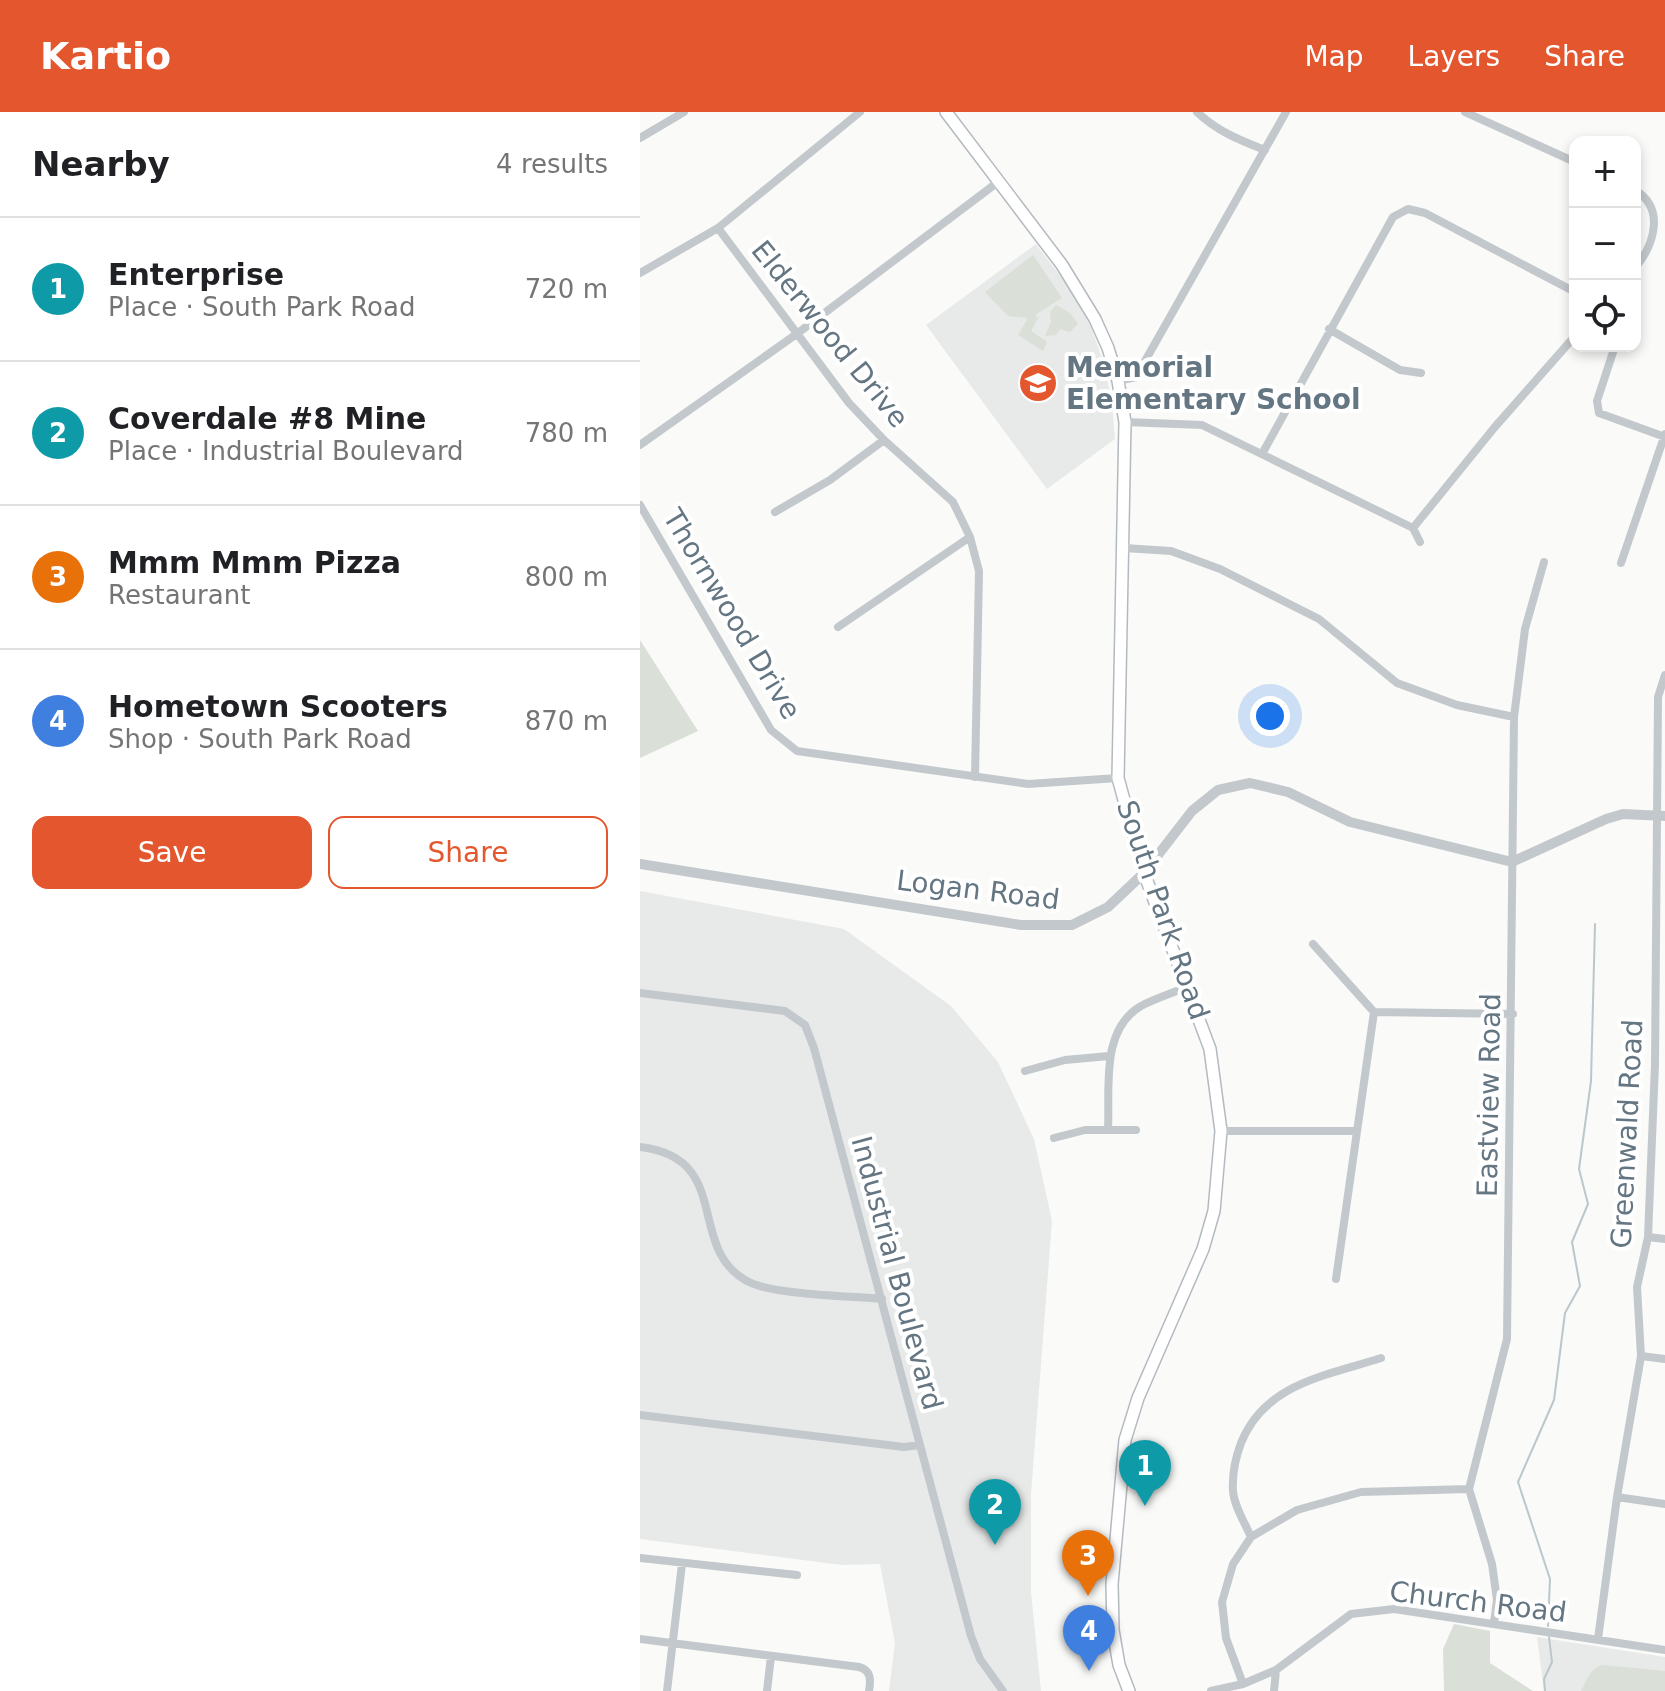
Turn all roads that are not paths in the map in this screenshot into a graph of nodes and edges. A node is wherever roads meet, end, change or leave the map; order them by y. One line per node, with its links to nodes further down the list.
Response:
1 (684, 112): 7 (street)
2 (860, 112): 12 (street)
3 (946, 112): 10 (main road, South Park Road)
4 (1197, 112): 8 (street)
5 (1286, 112): 8 (street)
6 (1465, 112): 9 (street)
7 (640, 138)
8 (1265, 150): 21 (street)
9 (1569, 159)
10 (998, 182): 17 (street); 21 (main road, South Park Road)
11 (1641, 193): 13 (street)
12 (718, 228): 14 (street); 17 (street, Elderwood Drive)
13 (1641, 258)
14 (640, 273)
15 (1569, 289): 16 (street)
16 (1329, 329): 20 (street); 26 (street)
17 (798, 333): 24 (street, Elderwood Drive); 25 (street)
18 (1569, 343): 29 (street)
19 (1613, 352): 23 (street)
20 (1421, 373)
21 (1118, 381): 22 (main road, South Park Road)
22 (1125, 422): 26 (street); 32 (main road, South Park Road)
23 (1665, 436): 34 (street)
24 (884, 440): 28 (street); 30 (street, Elderwood Drive)
25 (640, 445)
26 (1262, 454): 29 (street)
27 (640, 505): 38 (street, Thornwood Drive)
28 (775, 512)
29 (1413, 528): 31 (street)
30 (970, 537): 35 (street); 38 (street, Elderwood Drive)
31 (1420, 542)
32 (1124, 548): 37 (street); 39 (main road, South Park Road)
33 (1544, 562): 37 (street, Eastview Road)
34 (1621, 563)
35 (838, 627)
36 (1665, 675): 40 (street, Greenwald Road)
37 (1514, 717): 41 (street, Eastview Road)
38 (975, 777): 39 (street, Thornwood Drive)
39 (1118, 778): 43 (main road, South Park Road)
40 (1661, 816): 41 (street); 44 (street, Greenwald Road)
41 (1512, 862): 43 (street, Logan Road); 49 (street, Eastview Road)
42 (640, 864): 43 (street, Logan Road)
43 (1144, 873): 46 (main road, South Park Road)
44 (1661, 934): 51 (street, Greenwald Road)
45 (1313, 944): 48 (street)
46 (1189, 986): 50 (street); 56 (main road, South Park Road)
47 (640, 993): 63 (street, Industrial Boulevard)
48 (1374, 1012): 49 (street); 57 (street)
49 (1513, 1014): 69 (street, Eastview Road)
50 (1109, 1056): 53 (street); 54 (street)
51 (1655, 1065): 52 (street); 60 (street, Greenwald Road)
52 (1665, 1068)
53 (1025, 1071)
54 (1108, 1129): 55 (street); 58 (street)
55 (1136, 1130)
56 (1221, 1131): 57 (street); 88 (main road, South Park Road)
57 (1357, 1131): 62 (street)
58 (1054, 1138)
59 (640, 1147): 63 (street)
60 (1648, 1237): 61 (street); 64 (street, Greenwald Road)
61 (1665, 1239)
62 (1336, 1279)
63 (882, 1299): 68 (street, Industrial Boulevard)
64 (1641, 1356): 66 (street); 70 (street, Greenwald Road)
65 (1381, 1358): 72 (street)
66 (1665, 1359)
67 (640, 1415): 68 (street)
68 (920, 1445): 87 (street, Industrial Boulevard)
69 (1469, 1489): 72 (street); 76 (street)
70 (1617, 1497): 71 (street); 78 (street, Greenwald Road)
71 (1665, 1504)
72 (1251, 1537): 83 (street)
73 (640, 1558): 74 (street)
74 (682, 1564): 75 (street); 79 (street)
75 (797, 1575)
76 (1494, 1623): 78 (street, Church Road); 82 (street, Church Road)
77 (640, 1639): 79 (street)
78 (1598, 1639): 80 (street, Church Road)
79 (672, 1644): 81 (street); 84 (street)
80 (1665, 1650)
81 (771, 1656): 85 (street); 86 (street)
82 (1276, 1670): 83 (street, Church Road); 90 (street)
83 (1243, 1684): 89 (street, Church Road)
84 (667, 1691)
85 (767, 1691)
86 (869, 1691)
87 (1003, 1691)
88 (1129, 1691)
89 (1211, 1691)
90 (1274, 1691)

